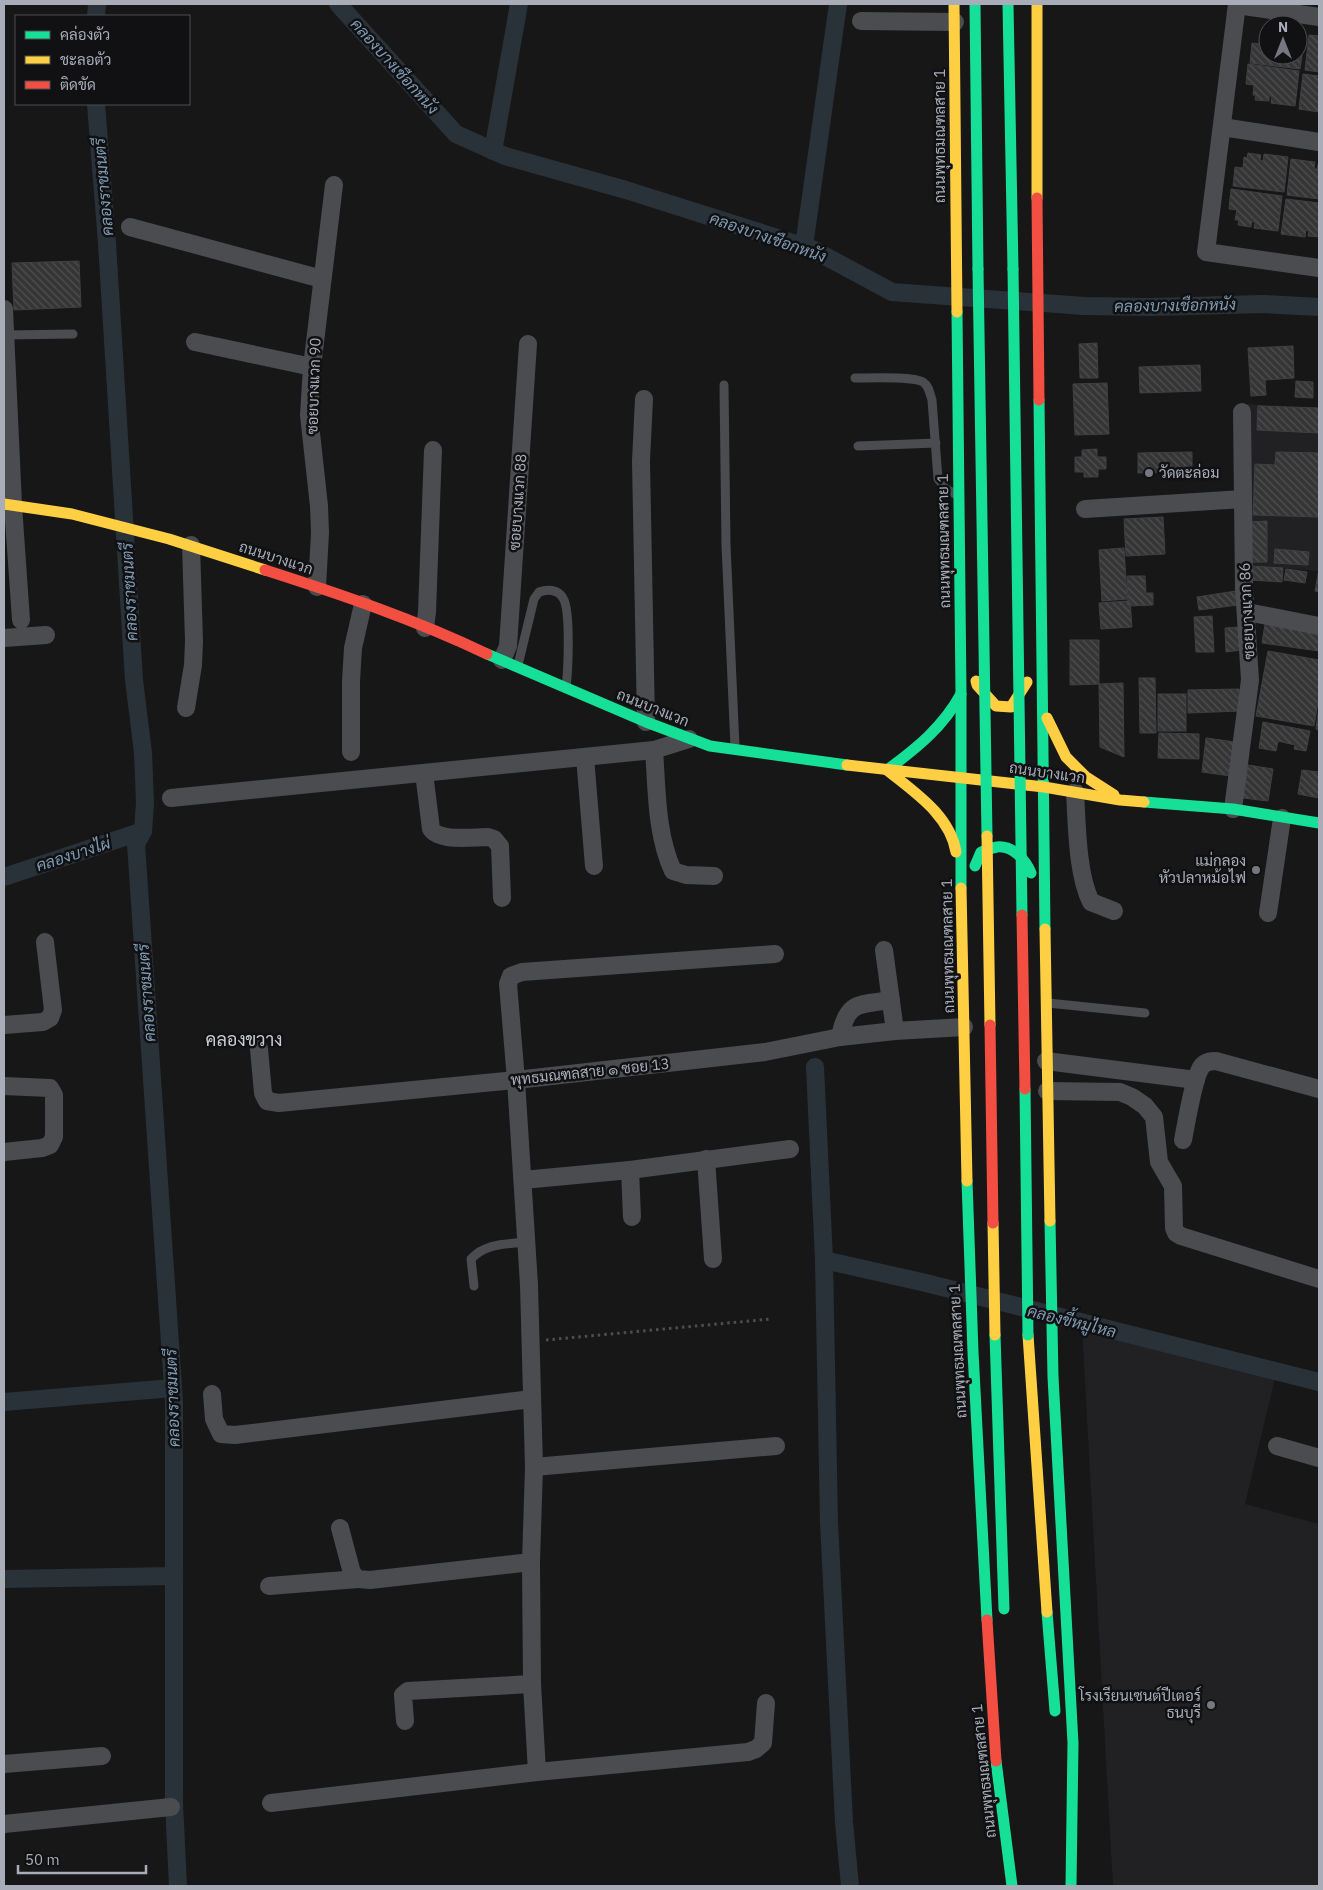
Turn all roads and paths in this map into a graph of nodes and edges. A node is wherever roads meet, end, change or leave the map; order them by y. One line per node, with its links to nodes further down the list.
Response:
1 (954, 4): 8 (main road, ถนนพุทธมณฑลสาย 1)
2 (975, 4): 112 (main road, bridge)
3 (1008, 4): 116 (main road, bridge)
4 (1037, 4): 33 (main road)
5 (1237, 5): 6 (street); 9 (street)
6 (1319, 17)
7 (861, 21): 8 (street)
8 (955, 22): 28 (main road, ถนนพุทธมณฑลสาย 1)
9 (1222, 127): 10 (street); 13 (street)
10 (1319, 142)
11 (334, 185): 14 (street, ซอยบางแวก 90)
12 (130, 227): 14 (street)
13 (1319, 268)
14 (322, 279): 20 (street, ซอยบางแวก 90)
15 (4, 309): 17 (street)
16 (72, 334): 17 (lane)
17 (5, 335): 30 (street)
18 (195, 342): 20 (street)
19 (528, 344): 43 (street, ซอยบางแวก 88)
20 (312, 366): 34 (street, ซอยบางแวก 90)
21 (855, 378): 25 (lane)
22 (724, 385): 51 (lane)
23 (644, 399): 48 (street)
24 (1242, 412): 29 (street, ซอยบางแวก 86)
25 (936, 443): 26 (lane); 28 (lane)
26 (858, 446)
27 (433, 450): 40 (street)
28 (959, 497): 35 (main road, ถนนพุทธมณฑลสาย 1)
29 (1243, 499): 31 (street); 37 (street, ซอยบางแวก 86)
30 (8, 504): 32 (main road, ถนนบางแวก); 38 (street)
31 (1085, 509)
32 (190, 545): 34 (main road, ถนนบางแวก); 46 (street)
33 (1042, 566): 35 (main road); 47 (main road)
34 (317, 587): 36 (main road, ถนนบางแวก)
35 (960, 599): 45 (main road, ถนนพุทธมณฑลสาย 1)
36 (363, 604): 40 (main road, ถนนบางแวก); 52 (street)
37 (1247, 612): 39 (street); 61 (street, ซอยบางแวก 86)
38 (21, 620)
39 (1319, 626)
40 (425, 628): 43 (main road, ถนนบางแวก)
41 (46, 634): 42 (street)
42 (4, 638)
43 (509, 664): 44 (main road, ถนนบางแวก); 44 (lane)
44 (566, 688): 48 (main road, ถนนบางแวก)
45 (961, 693): 54 (main road); 56 (main road, ถนนพุทธมณฑลสาย 1)
46 (186, 708)
47 (1044, 709): 57 (main road); 60 (main road)
48 (646, 722): 49 (main road, ถนนบางแวก)
49 (689, 739): 50 (street); 51 (main road, ถนนบางแวก)
50 (654, 750): 53 (street); 66 (street)
51 (735, 750): 54 (main road, ถนนบางแวก)
52 (351, 752)
53 (586, 757): 55 (street); 64 (street)
54 (887, 770): 56 (main road, ถนนบางแวก); 65 (main road)
55 (424, 773): 59 (street); 67 (street)
56 (961, 778): 57 (main road, ถนนบางแวก); 65 (main road, ถนนพุทธมณฑลสาย 1)
57 (1044, 787): 58 (main road, ถนนบางแวก); 72 (main road)
58 (1075, 792): 60 (main road, ถนนบางแวก); 68 (street)
59 (171, 798)
60 (1120, 800): 61 (main road, ถนนบางแวก)
61 (1233, 809): 62 (main road, ถนนบางแวก)
62 (1282, 818): 63 (main road, ถนนบางแวก); 69 (street)
63 (1319, 823)
64 (594, 866)
65 (961, 875): 70 (main road, ถนนพุทธมณฑลสาย 1)
66 (714, 876)
67 (502, 898)
68 (1114, 911)
69 (1268, 913)
70 (963, 935): 72 (main road); 79 (main road, ถนนพุทธมณฑลสาย 1)
71 (45, 942): 78 (street)
72 (1045, 944): 76 (main road)
73 (884, 950): 75 (street)
74 (775, 954): 84 (street)
75 (891, 1000): 80 (street); 81 (street)
76 (1045, 1003): 77 (lane); 83 (main road)
77 (1145, 1013)
78 (4, 1025)
79 (964, 1027): 80 (street, พุทธมณฑลสาย ๑ ซอย 13); 125 (main road, ถนนพุทธมณฑลสาย 1)
80 (895, 1031): 81 (street, พุทธมณฑลสาย ๑ ซอย 13)
81 (840, 1037): 84 (street, พุทธมณฑลสาย ๑ ซอย 13)
82 (259, 1049): 84 (street, พุทธมณฑลสาย ๑ ซอย 13)
83 (1046, 1062): 85 (street); 88 (main road)
84 (516, 1080): 94 (street)
85 (1196, 1080): 87 (street); 89 (street)
86 (4, 1086): 91 (street)
87 (1319, 1089)
88 (1047, 1091): 98 (street); 126 (main road)
89 (1183, 1140)
90 (790, 1149): 92 (street)
91 (4, 1152)
92 (706, 1159): 93 (street); 97 (street)
93 (630, 1170): 94 (street); 95 (street)
94 (523, 1180): 96 (street)
95 (632, 1217)
96 (527, 1242): 99 (lane); 101 (street)
97 (712, 1259)
98 (1319, 1279)
99 (474, 1286)
100 (771, 1319): 101 (path)
101 (531, 1341): 103 (street)
102 (212, 1394): 103 (street)
103 (532, 1399): 107 (street)
104 (776, 1446): 107 (street)
105 (1277, 1446): 106 (street)
106 (1319, 1458)
107 (534, 1467): 109 (street)
108 (340, 1528): 110 (street)
109 (531, 1562): 110 (street); 113 (street)
110 (358, 1579): 111 (street)
111 (269, 1586)
112 (1004, 1618)
113 (532, 1684): 115 (street); 119 (street)
114 (766, 1702): 119 (street)
115 (405, 1721)
116 (1056, 1727)
117 (102, 1756): 118 (street)
118 (4, 1764)
119 (537, 1772): 122 (street)
120 (1010, 1777): 125 (main road, ถนนพุทธมณฑลสาย 1)
121 (1060, 1777): 126 (main road)
122 (271, 1802)
123 (171, 1807): 124 (street)
124 (4, 1824)
125 (1013, 1886)
126 (1070, 1886)

